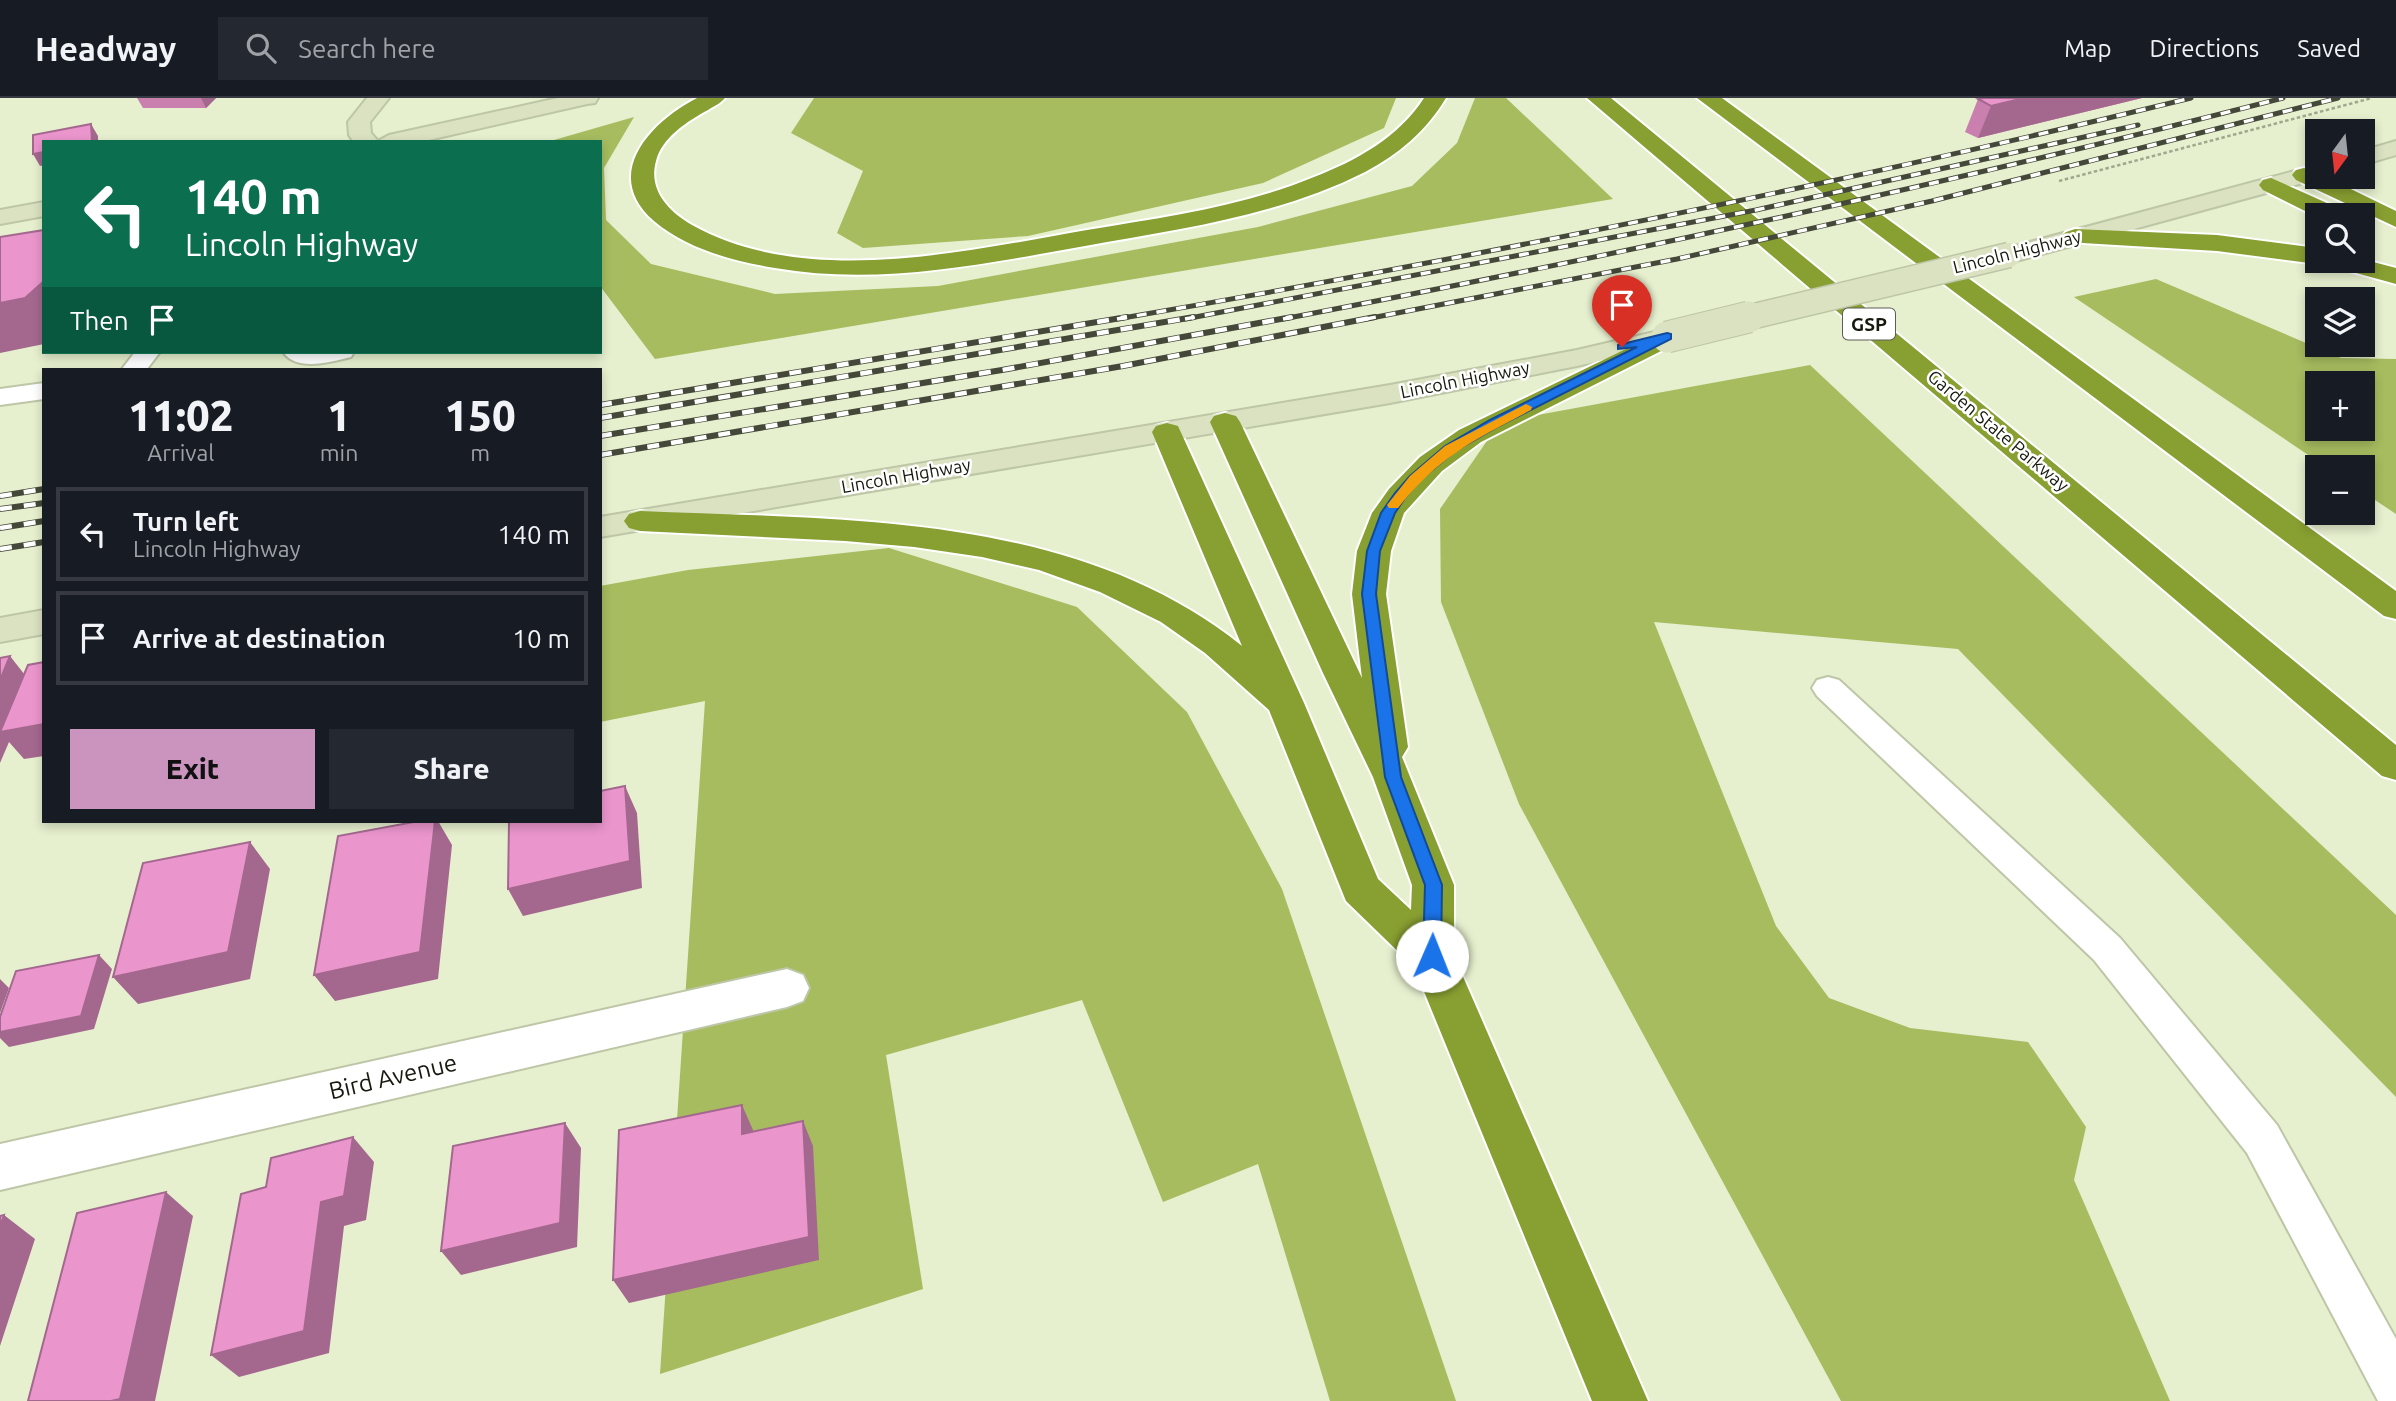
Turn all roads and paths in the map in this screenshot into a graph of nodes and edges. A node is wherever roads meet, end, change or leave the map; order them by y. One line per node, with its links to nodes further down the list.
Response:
1 (378, 98): 8 (main road)
2 (587, 98): 9 (main road)
3 (713, 98): 4 (highway)
4 (1435, 98)
5 (1598, 98): 44 (highway, Garden State Parkway / GSP)
6 (1707, 98): 37 (highway)
7 (2372, 98): 13 (path)
8 (366, 140)
9 (397, 140)
10 (2396, 148): 11 (main road)
11 (2375, 154)
12 (2305, 175): 14 (main road, Lincoln Highway)
13 (2059, 181)
14 (2271, 185): 16 (highway); 21 (main road, Lincoln Highway)
15 (2338, 189): 19 (highway)
16 (2308, 203)
17 (42, 209): 18 (main road)
18 (0, 217)
19 (2396, 220)
20 (2375, 236): 22 (highway)
21 (2075, 237): 23 (highway); 26 (main road, Lincoln Highway, bridge)
22 (2396, 246)
23 (2305, 254)
24 (2375, 270): 25 (highway)
25 (2396, 276)
26 (1667, 337): 33 (main road, Lincoln Highway); 45 (highway)
27 (146, 354): 30 (lane)
28 (298, 354): 29 (lane)
29 (326, 354)
30 (135, 368)
31 (42, 391): 32 (lane)
32 (0, 397)
33 (1225, 422): 34 (main road, Lincoln Highway); 45 (highway)
34 (1167, 432): 35 (main road, Lincoln Highway); 43 (highway)
35 (640, 521): 36 (main road, Lincoln Highway); 43 (highway)
36 (602, 527)
37 (2327, 556): 38 (highway); 39 (highway)
38 (2396, 579)
39 (2396, 608)
40 (42, 622): 41 (main road)
41 (0, 630)
42 (1828, 688): 49 (lane)
43 (1286, 704): 46 (highway)
44 (2396, 766)
45 (1393, 777): 46 (highway)
46 (1432, 956): 50 (highway)
47 (787, 988): 48 (street, Bird Avenue)
48 (0, 1167)
49 (2396, 1386)
50 (1620, 1401)

